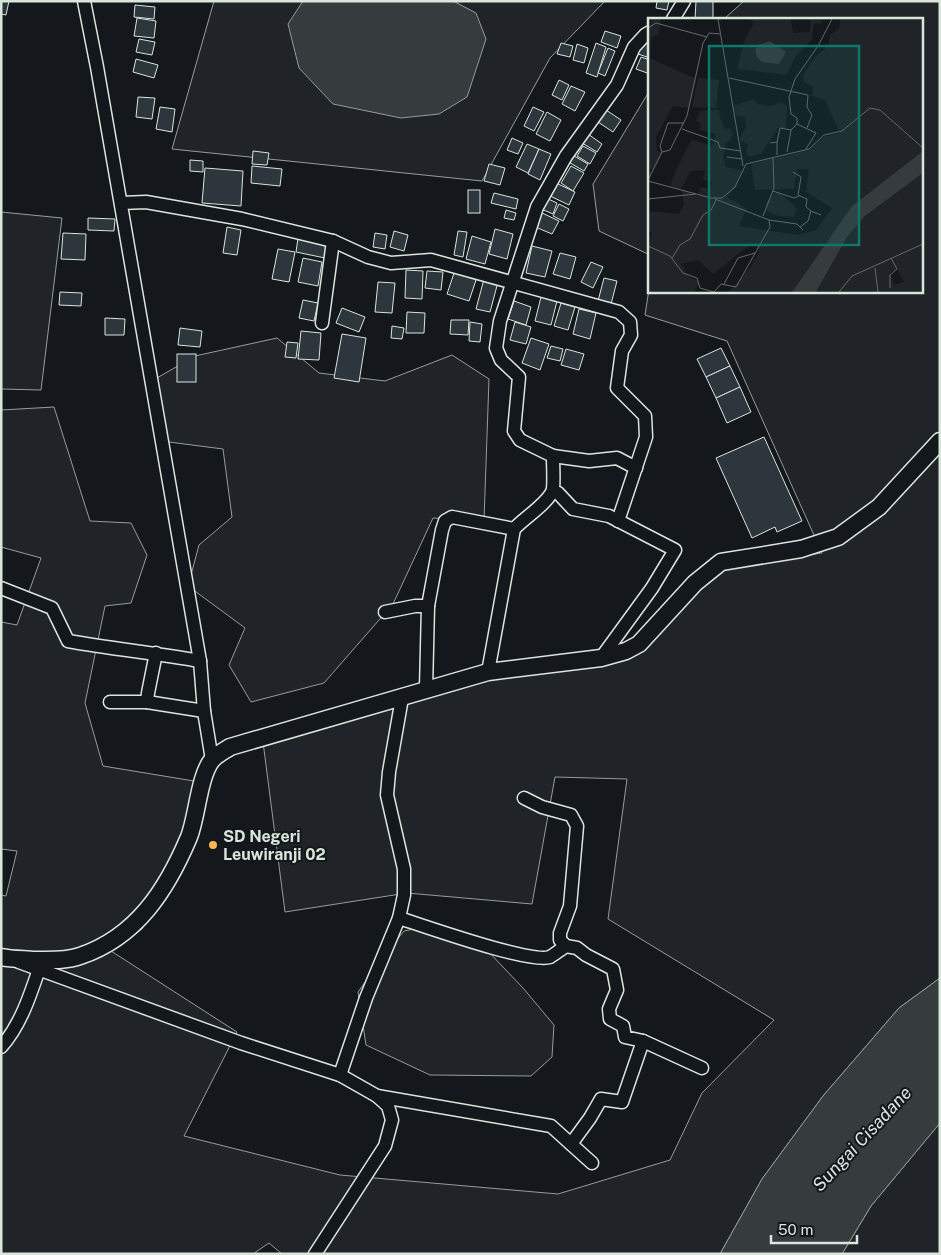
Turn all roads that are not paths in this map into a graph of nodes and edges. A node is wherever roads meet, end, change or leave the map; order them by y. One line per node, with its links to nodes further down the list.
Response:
1 (84, 1): 5 (street)
2 (684, 1): 3 (street)
3 (674, 18)
4 (648, 33): 7 (street)
5 (121, 203): 6 (street); 20 (street)
6 (333, 240): 7 (street); 8 (street)
7 (514, 283): 10 (street); 11 (street)
8 (322, 323)
9 (940, 441): 19 (main road)
10 (553, 456): 11 (street); 12 (street)
11 (636, 468): 13 (street)
12 (553, 491): 13 (street); 14 (street)
13 (618, 521): 19 (street)
14 (514, 529): 16 (street); 21 (street)
15 (1, 588): 18 (street)
16 (428, 606): 17 (street); 22 (street)
17 (385, 612)
18 (156, 653): 20 (street); 25 (street)
19 (601, 658): 21 (main road)
20 (200, 661): 26 (street)
21 (488, 672): 22 (main road)
22 (426, 689): 23 (main road)
23 (402, 698): 27 (main road); 29 (street)
24 (110, 702): 25 (street)
25 (148, 702): 26 (street)
26 (204, 711): 27 (street)
27 (212, 760): 31 (main road)
28 (524, 798): 30 (street)
29 (399, 918): 30 (street); 36 (street)
30 (566, 946): 33 (street)
31 (6, 958): 32 (street)
32 (39, 969): 34 (street); 36 (street)
33 (643, 1041): 35 (street); 38 (street)
34 (1, 1047)
35 (702, 1068)
36 (340, 1075): 37 (street)
37 (377, 1096): 38 (street); 40 (street)
38 (571, 1144): 39 (street)
39 (592, 1164)
40 (315, 1254)

